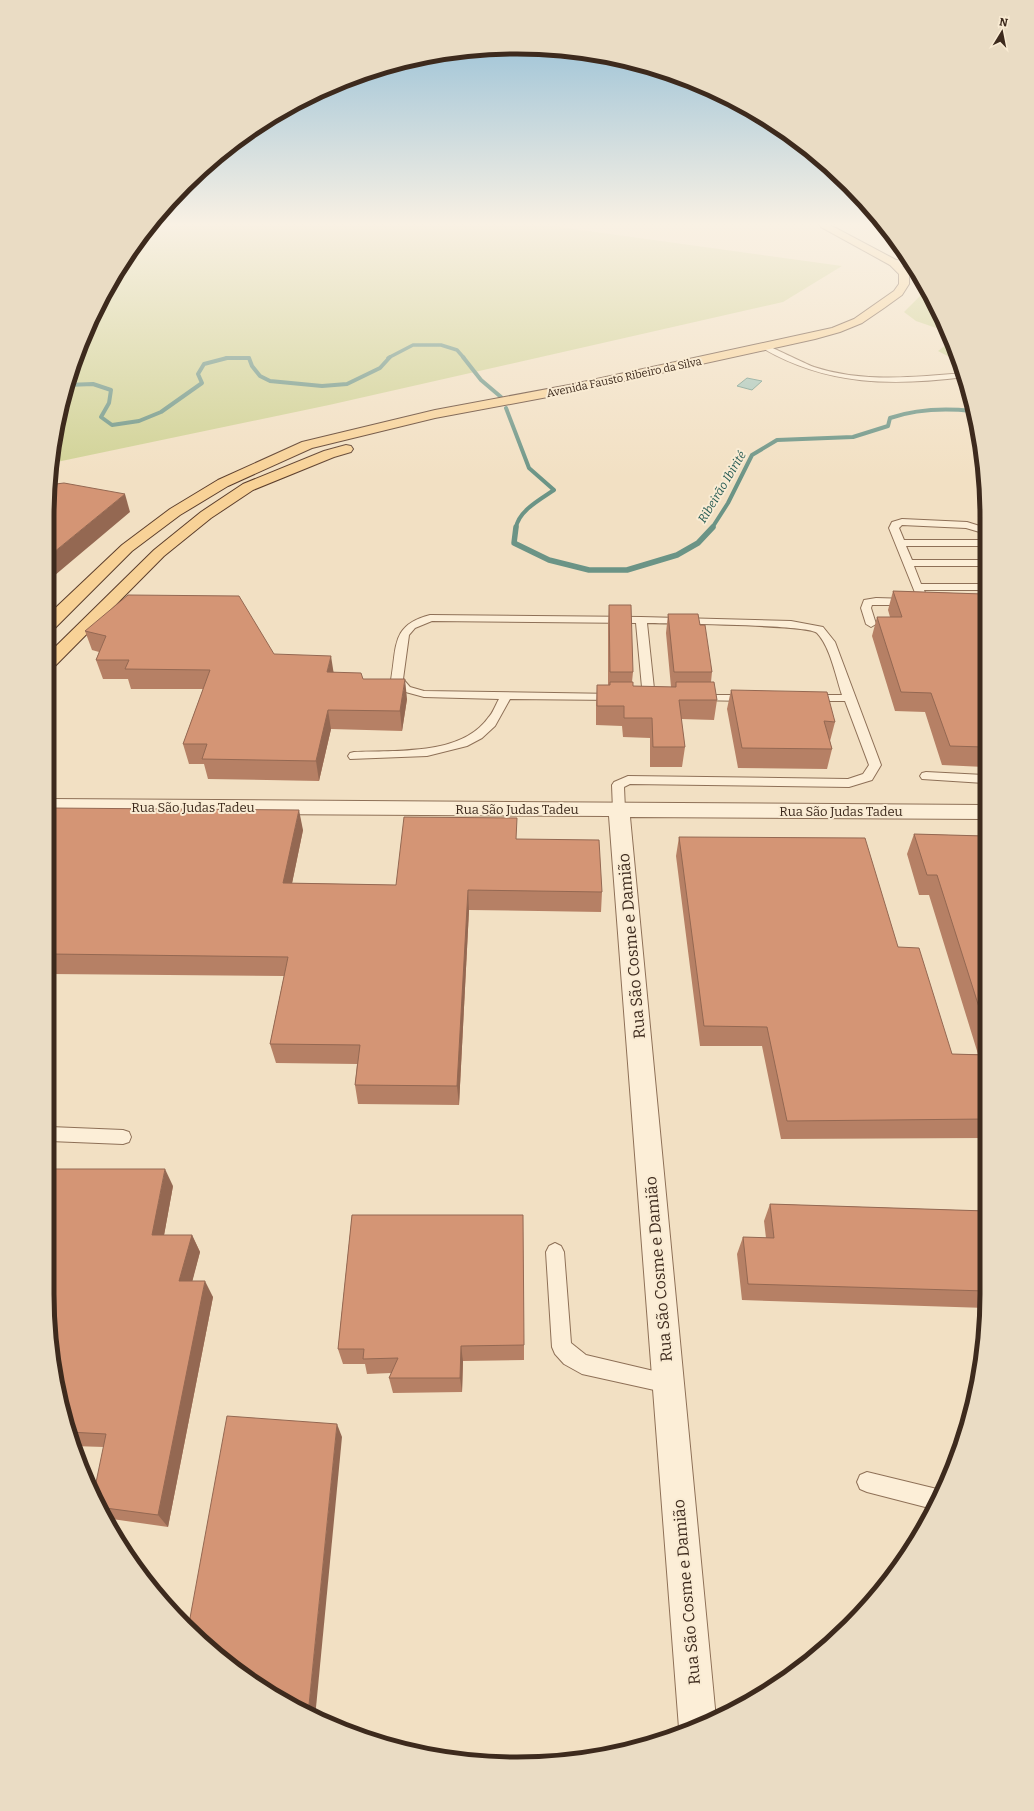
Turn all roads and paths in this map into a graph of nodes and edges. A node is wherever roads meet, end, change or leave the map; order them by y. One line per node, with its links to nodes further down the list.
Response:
1 (874, 310): 2 (main road, Avenida Fausto Ribeiro da Silva)
2 (767, 347): 3 (lane); 4 (main road, Avenida Fausto Ribeiro da Silva)
3 (957, 376)
4 (508, 401): 5 (main road); 6 (main road)
5 (307, 445): 6 (main road); 14 (main road)
6 (328, 454): 17 (main road)
7 (980, 529): 8 (lane)
8 (900, 543): 9 (lane); 10 (lane)
9 (980, 543)
10 (908, 563): 11 (lane); 12 (lane)
11 (980, 563)
12 (918, 587): 13 (lane); 16 (lane)
13 (980, 587)
14 (54, 619)
15 (641, 620): 18 (lane); 19 (lane); 24 (lane)
16 (871, 624)
17 (54, 657)
18 (506, 696): 19 (lane); 25 (lane)
19 (649, 698): 20 (lane)
20 (664, 698)
21 (687, 698): 22 (lane)
22 (757, 698)
23 (796, 698): 24 (lane)
24 (850, 698): 29 (lane)
25 (354, 756)
26 (926, 776): 27 (lane)
27 (980, 779)
28 (54, 806): 29 (street, Rua São Judas Tadeu)
29 (619, 810): 30 (street, Rua São Judas Tadeu); 34 (street, Rua São Cosme e Damião)
30 (980, 812)
31 (54, 1134): 32 (lane)
32 (123, 1137)
33 (555, 1252): 34 (lane)
34 (668, 1383): 37 (street, Rua São Cosme e Damião)
35 (867, 1482): 36 (lane)
36 (932, 1499)
37 (697, 1720)

